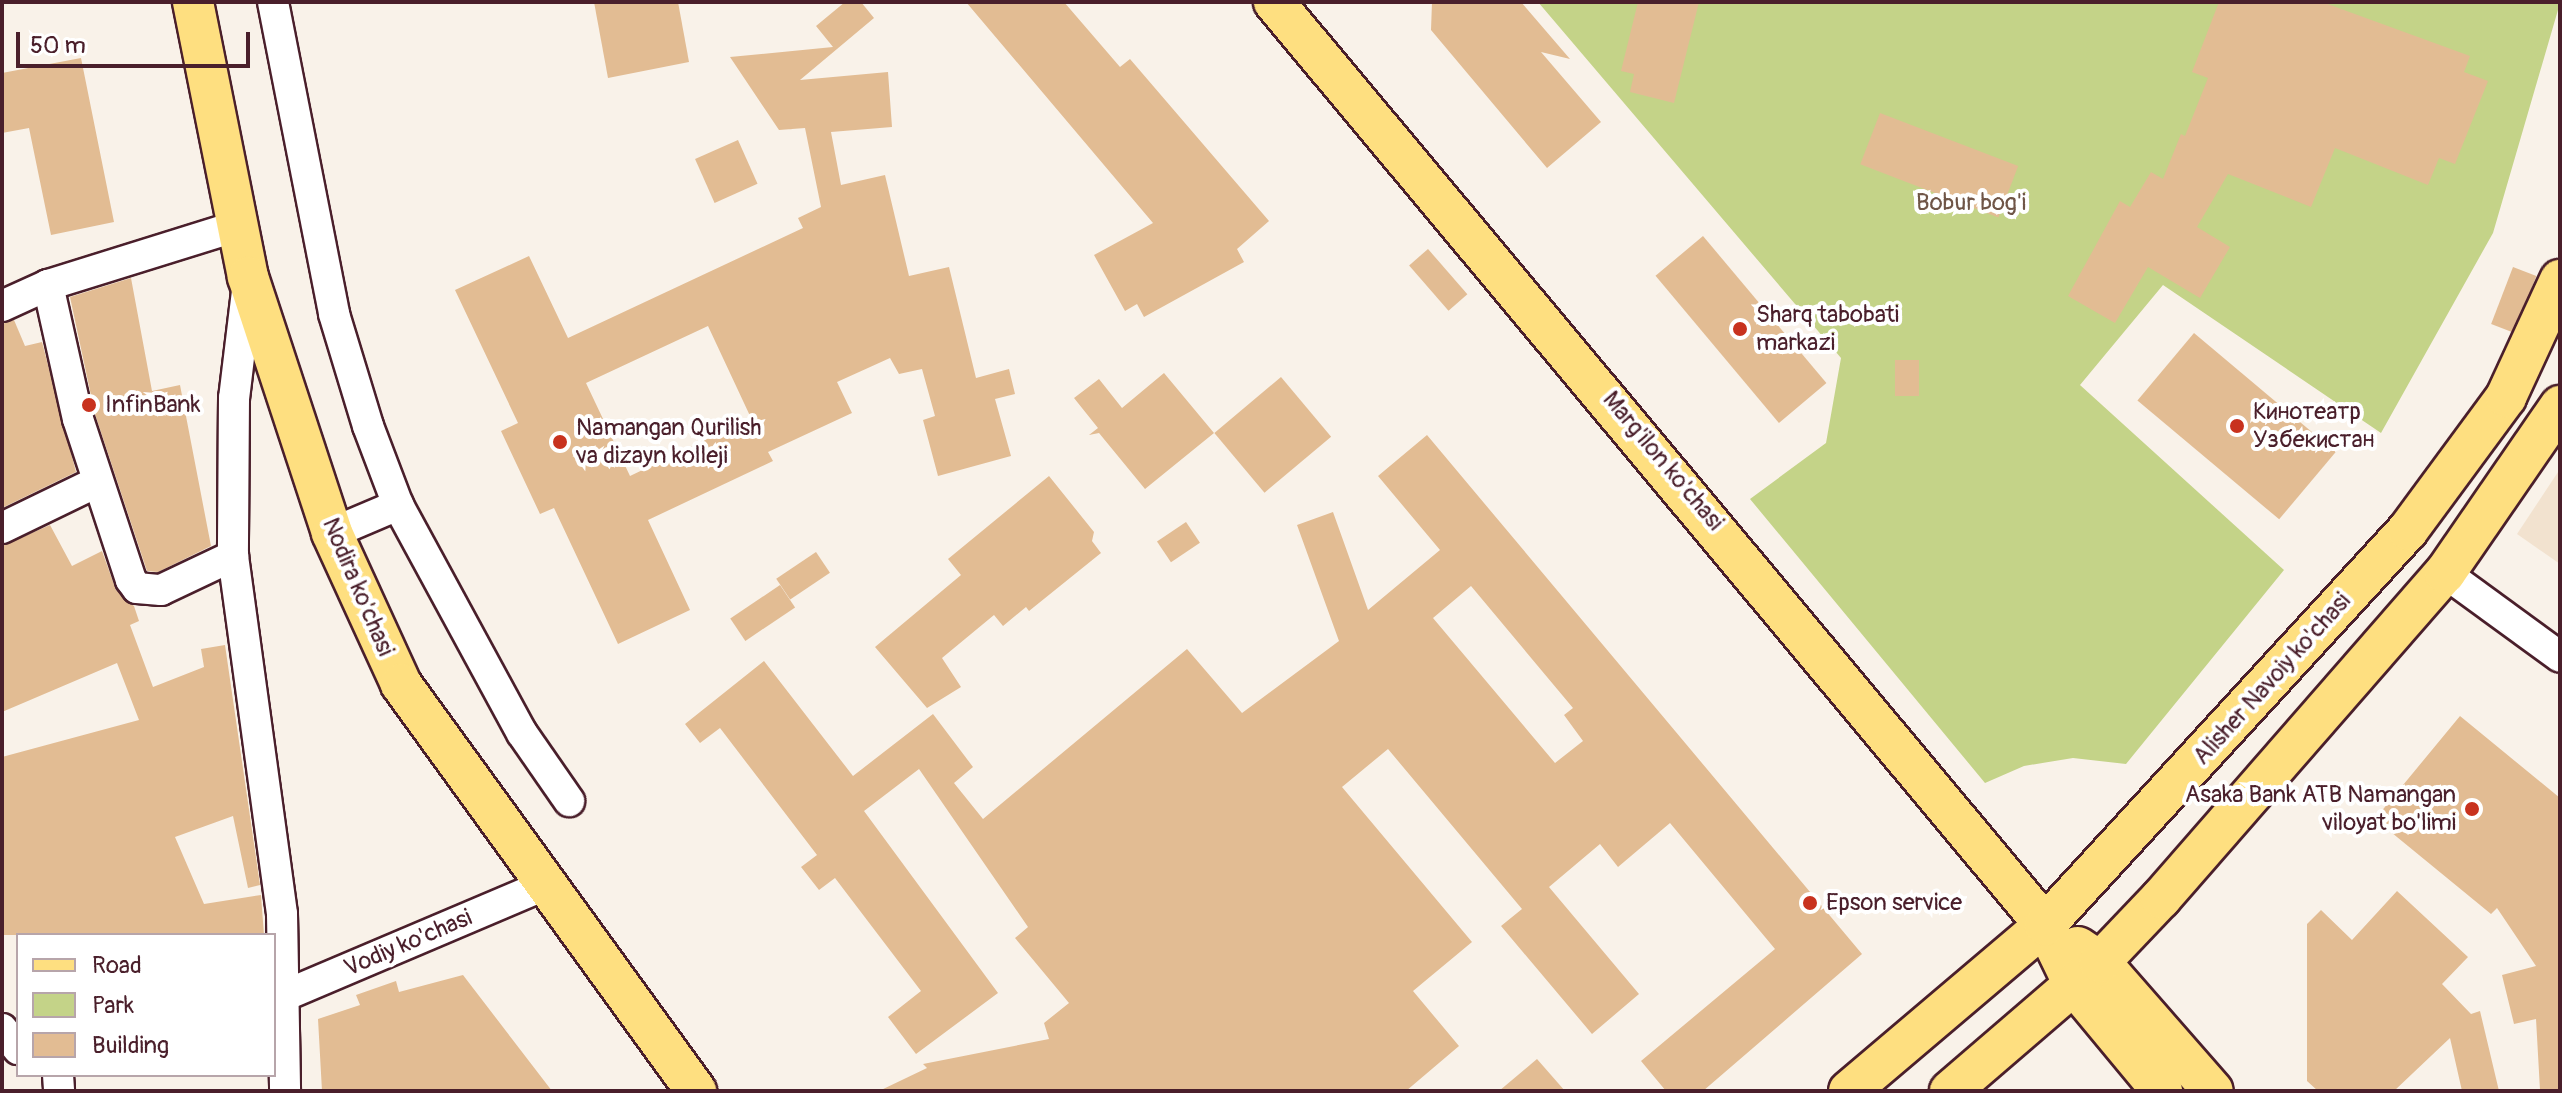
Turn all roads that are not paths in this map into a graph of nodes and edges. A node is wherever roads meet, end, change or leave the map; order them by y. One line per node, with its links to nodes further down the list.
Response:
1 (193, 2): 4 (main road, Nodira ko'chasi)
2 (273, 2): 12 (street)
3 (1274, 2): 20 (main road, Marg'ilon ko'chasi)
4 (238, 226): 5 (main road, Nodira ko'chasi); 7 (street)
5 (248, 277): 14 (main road, Nodira ko'chasi); 15 (street)
6 (2560, 280): 9 (main road, Alisher Navoiy ko'chasi)
7 (48, 285): 8 (street); 11 (street)
8 (2, 306)
9 (2506, 397): 10 (main road); 20 (main road, Alisher Navoiy ko'chasi)
10 (2555, 416): 16 (main road)
11 (97, 482): 13 (street); 15 (street)
12 (398, 505): 14 (street); 18 (street)
13 (2, 528)
14 (332, 533): 19 (main road, Nodira ko'chasi)
15 (233, 556): 22 (street)
16 (2445, 573): 17 (street); 21 (main road)
17 (2560, 657)
18 (569, 801)
19 (543, 886): 22 (street, Vodiy ko'chasi); 26 (main road, Nodira ko'chasi)
20 (2045, 925): 21 (main road, Marg'ilon ko'chasi); 27 (main road, Alisher Navoiy ko'chasi)
21 (2087, 973): 28 (main road); 29 (main road); 30 (main road)
22 (279, 999): 25 (street)
23 (2, 1029): 24 (street)
24 (16, 1046)
25 (285, 1091)
26 (696, 1091)
27 (1849, 1091)
28 (1950, 1091)
29 (2162, 1091)
30 (2213, 1091)

